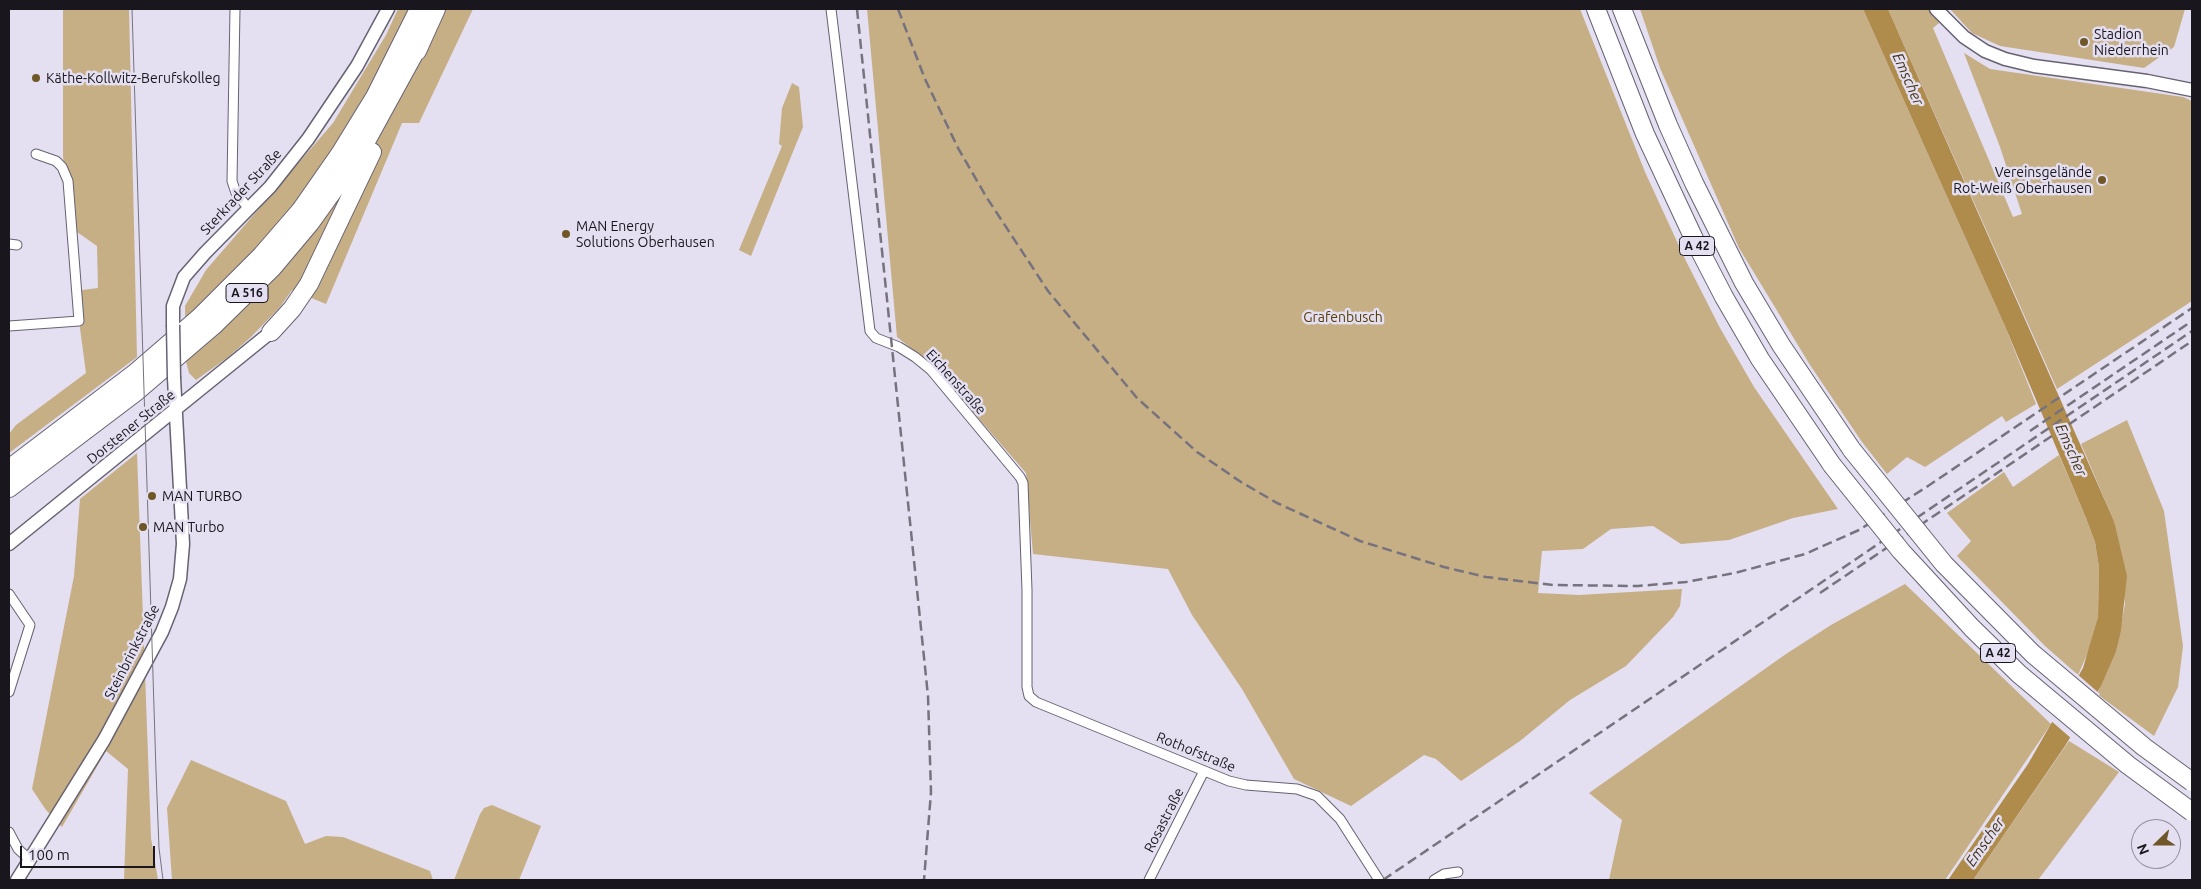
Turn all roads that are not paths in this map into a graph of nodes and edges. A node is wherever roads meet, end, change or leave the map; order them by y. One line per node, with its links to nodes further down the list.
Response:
1 (235, 9): 12 (street)
2 (388, 9): 12 (street, Sterkrader Straße)
3 (418, 9): 16 (highway, A 516)
4 (436, 9): 9 (highway, A 516)
5 (831, 9): 21 (street, Eichenstraße)
6 (1596, 9): 24 (highway, A 42, bridge)
7 (1622, 9): 23 (highway, A 42, bridge)
8 (1936, 9): 10 (street)
9 (421, 41): 14 (highway); 17 (highway, A 516)
10 (2192, 90)
11 (36, 154): 13 (street)
12 (248, 209): 15 (street, Sterkrader Straße, bridge)
13 (9, 326)
14 (272, 332): 15 (street, Dorstener Straße)
15 (174, 411): 18 (street, Dorstener Straße); 26 (street, Steinbrinkstraße)
16 (9, 469)
17 (9, 488)
18 (9, 544)
19 (9, 594): 20 (street)
20 (9, 692)
21 (1029, 696): 22 (street, Rothofstraße)
22 (1204, 771): 29 (street, Rosastraße); 30 (street, Rothofstraße)
23 (2192, 782)
24 (2192, 812)
25 (9, 832): 26 (street)
26 (30, 860): 28 (street, Steinbrinkstraße)
27 (1458, 872): 31 (street)
28 (17, 880)
29 (1149, 880)
30 (1379, 880)
31 (1434, 880)

